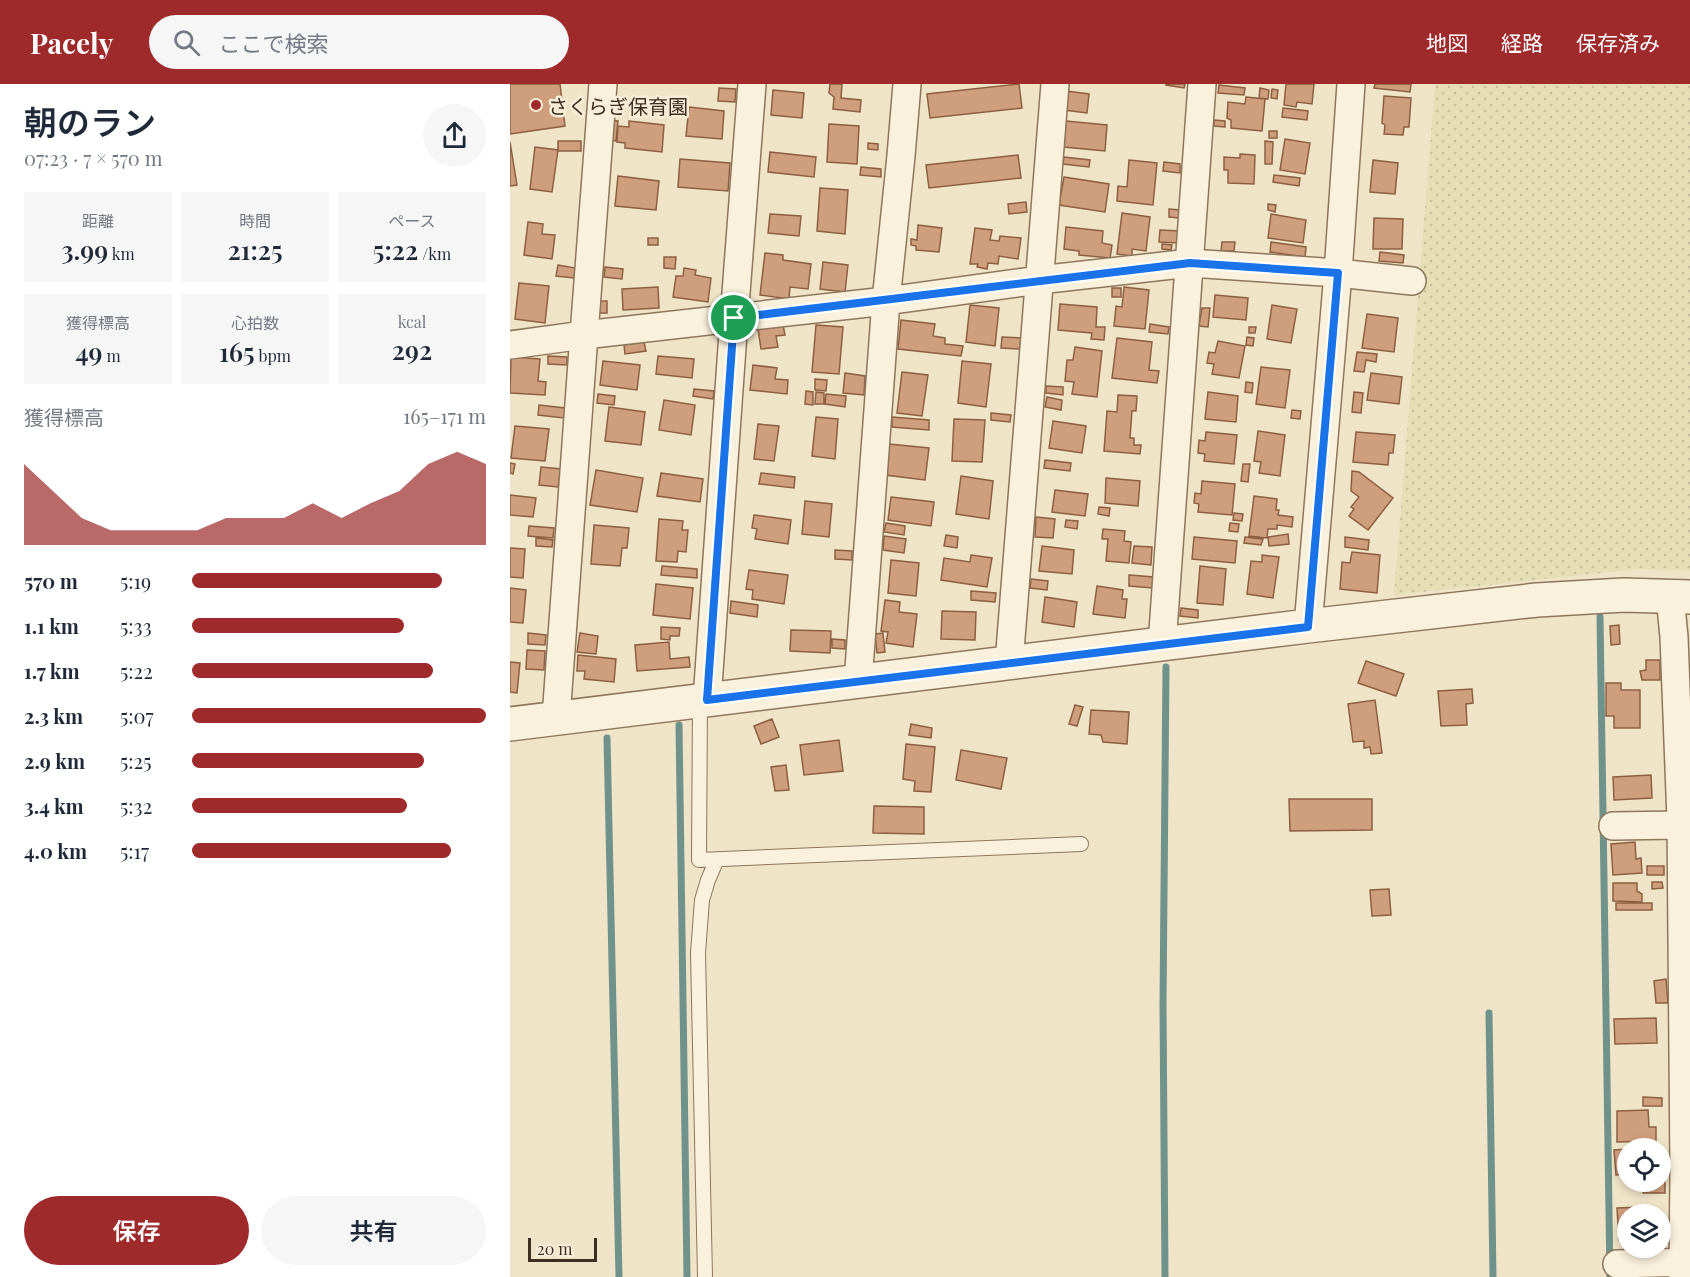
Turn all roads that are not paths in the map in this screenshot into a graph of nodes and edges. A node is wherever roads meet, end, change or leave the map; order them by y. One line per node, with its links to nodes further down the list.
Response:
1 (603, 84): 13 (street)
2 (752, 84): 12 (street)
3 (907, 84): 11 (street)
4 (1055, 84): 9 (street)
5 (1202, 84): 7 (street)
6 (1351, 84): 8 (street)
7 (1190, 263): 8 (street); 9 (street); 17 (street)
8 (1338, 273): 10 (street); 16 (street)
9 (1039, 280): 11 (street); 18 (street)
10 (1412, 281)
11 (886, 301): 12 (street); 19 (street)
12 (734, 318): 13 (street); 20 (street)
13 (584, 335): 14 (street); 21 (street)
14 (510, 345)
15 (1680, 596): 16 (street); 23 (street)
16 (1308, 627): 17 (street)
17 (1162, 645): 18 (street)
18 (1009, 663): 19 (street)
19 (858, 682): 20 (street)
20 (703, 700): 21 (street); 26 (lane)
21 (556, 718): 22 (street)
22 (510, 724)
23 (1684, 822): 24 (street); 28 (street)
24 (1613, 826)
25 (1081, 844): 26 (lane)
26 (717, 859): 29 (lane)
27 (1617, 1264): 28 (street)
28 (1685, 1267)
29 (705, 1277)

